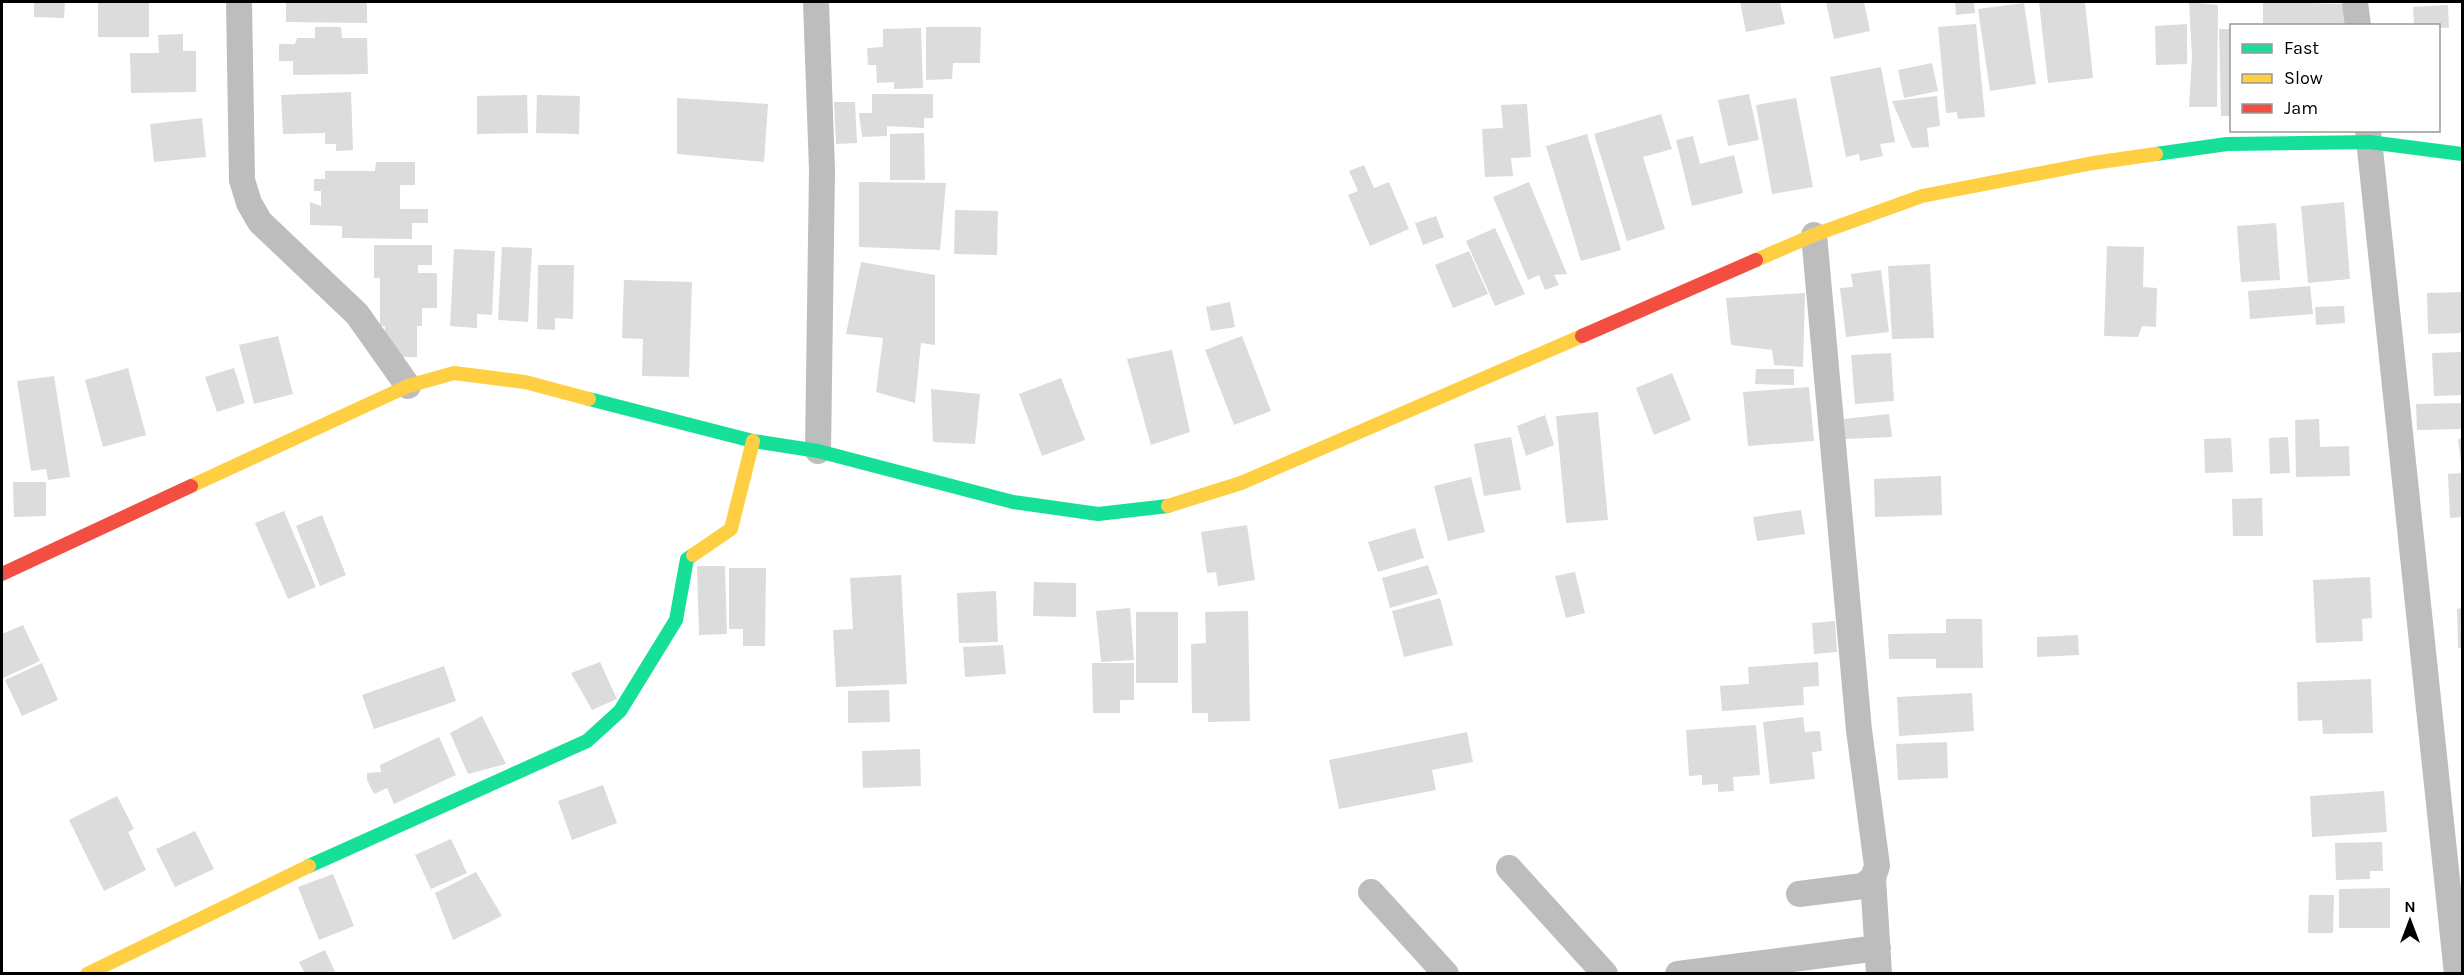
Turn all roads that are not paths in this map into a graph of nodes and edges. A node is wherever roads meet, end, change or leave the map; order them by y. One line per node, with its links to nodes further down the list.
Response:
1 (239, 2): 8 (street)
2 (816, 2): 10 (street)
3 (2355, 2): 4 (street)
4 (2358, 24)
5 (2368, 136): 6 (street); 7 (street); 22 (street)
6 (2463, 154)
7 (1814, 235): 10 (street); 13 (street)
8 (408, 386): 9 (street); 11 (street)
9 (753, 441): 10 (street); 17 (street)
10 (818, 451)
11 (2, 574)
12 (1509, 868): 19 (street)
13 (1873, 878): 15 (street); 16 (street)
14 (1371, 892): 18 (street)
15 (1799, 894)
16 (1878, 948): 20 (street); 21 (street)
17 (87, 974)
18 (1446, 974)
19 (1605, 974)
20 (1678, 974)
21 (1879, 974)
22 (2457, 974)

